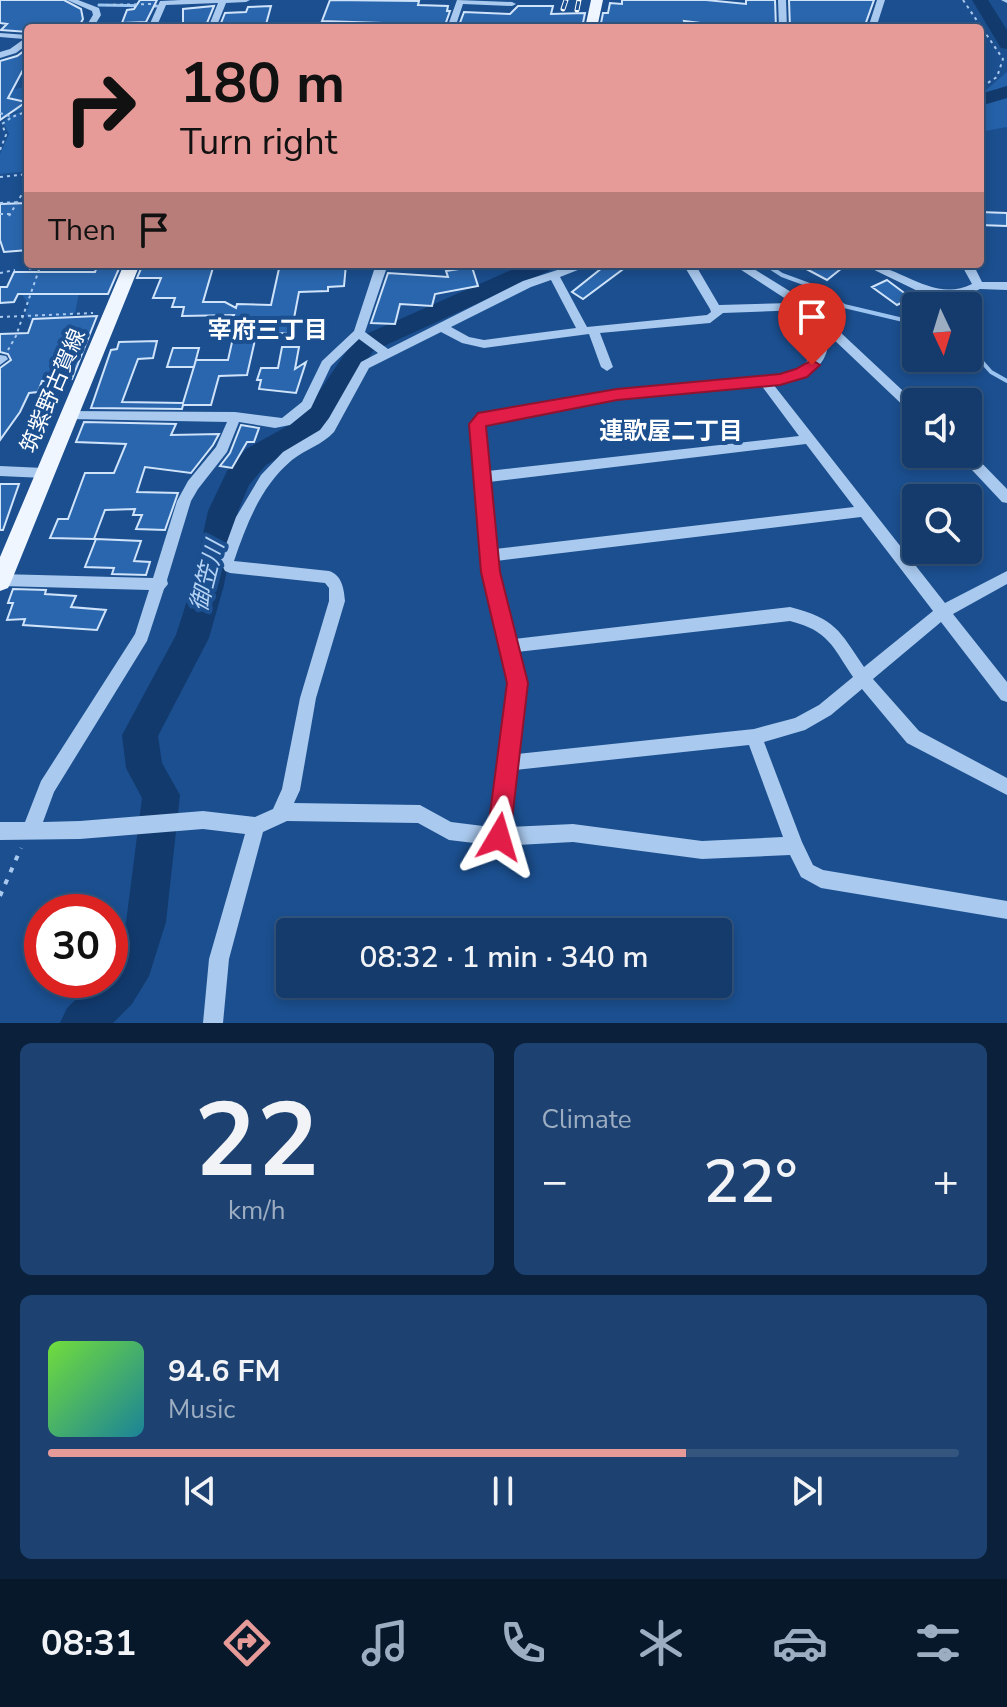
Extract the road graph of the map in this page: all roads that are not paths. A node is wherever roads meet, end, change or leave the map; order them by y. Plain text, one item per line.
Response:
1 (71, 0) edge
2 (246, 0) edge
3 (597, 0) edge
4 (782, 0) edge
5 (881, 0) edge
6 (223, 1) edge
7 (462, 1) edge
8 (512, 4) dead end
9 (91, 24) edge
10 (154, 24) edge
11 (214, 24) edge
12 (453, 24) edge
13 (592, 24) edge
14 (783, 24) edge
15 (873, 24) edge
16 (0, 35) edge
17 (24, 38) edge
18 (24, 41) edge
19 (0, 55) edge
20 (130, 268) edge
21 (381, 268) edge
22 (575, 268) edge
23 (691, 268) edge
24 (744, 268) edge
25 (877, 268) edge
26 (969, 268) edge
27 (554, 275) junction
28 (978, 285) junction
29 (1007, 286) edge
30 (805, 306) junction
31 (716, 309) junction
32 (825, 326) junction
33 (443, 328) junction
34 (589, 332) junction
35 (361, 334) junction
36 (382, 351) junction
37 (607, 367) dead end
38 (765, 382) junction
39 (902, 397) edge
40 (69, 414) junction
41 (235, 417) junction
42 (286, 424) junction
43 (811, 439) junction
44 (297, 447) junction
45 (978, 468) edge
46 (0, 471) edge
47 (44, 473) junction
48 (483, 477) junction
49 (1007, 498) edge
50 (864, 511) junction
51 (489, 556) junction
52 (1007, 577) edge
53 (0, 581) edge
54 (161, 584) junction
55 (942, 612) junction
56 (510, 646) junction
57 (863, 679) junction
58 (1007, 695) edge
59 (754, 737) junction
60 (508, 763) junction
61 (1007, 787) edge
62 (280, 814) junction
63 (256, 826) junction
64 (29, 830) junction
65 (0, 831) edge
66 (499, 837) junction
67 (795, 846) junction
68 (1007, 910) edge
69 (213, 1023) edge

1 - 9 street
2 - 6 street
3 - 13 main road
4 - 14 street
5 - 15 street
6 - 10 street
6 - 11 street
7 - 8 street
7 - 12 street
16 - 17 street
18 - 19 street
20 - 40 main road, 筑紫野古賀線
21 - 35 street
22 - 27 street
23 - 31 street
24 - 30 street
25 - 28 street
26 - 28 street
27 - 33 street
27 - 34 street
28 - 29 street
30 - 31 street
30 - 32 street
31 - 34 street
32 - 38 street
32 - 39 street
33 - 34 street
33 - 36 street
34 - 37 street
35 - 36 street
35 - 42 street
36 - 44 street
38 - 43 street
38 - 48 street
40 - 41 street
40 - 47 main road, 筑紫野古賀線
41 - 42 street
41 - 54 street
42 - 44 street
43 - 48 street
43 - 50 street
44 - 62 street
45 - 49 street
46 - 47 street
47 - 53 main road, 筑紫野古賀線
48 - 51 street
50 - 51 street
50 - 55 street
51 - 56 street
52 - 55 street
53 - 54 street
54 - 64 street
55 - 57 street
55 - 58 street
56 - 57 street
56 - 60 street
57 - 59 street
57 - 61 street
59 - 60 street
59 - 67 street
60 - 66 street
62 - 63 street
62 - 66 street
63 - 64 street
63 - 69 street
64 - 65 street
66 - 67 street
67 - 68 street

